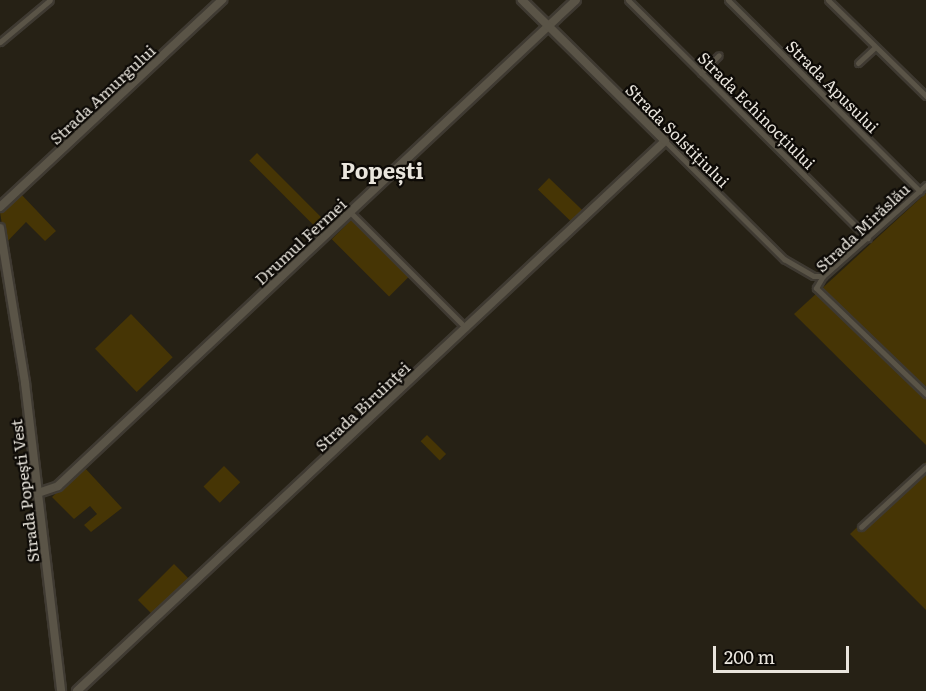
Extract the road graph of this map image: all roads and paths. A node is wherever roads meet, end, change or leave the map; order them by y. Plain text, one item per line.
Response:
1 (50, 0) edge
2 (222, 0) edge
3 (522, 0) edge
4 (576, 0) edge
5 (628, 0) edge
6 (728, 0) edge
7 (828, 0) edge
8 (549, 26) junction
9 (0, 42) edge
10 (875, 46) junction
11 (719, 55) dead end
12 (858, 63) dead end
13 (701, 73) junction
14 (926, 96) edge
15 (665, 141) junction
16 (926, 185) edge
17 (920, 191) junction
18 (0, 207) edge
19 (350, 212) junction
20 (0, 228) edge
21 (868, 238) junction
22 (2, 254) edge
23 (824, 276) junction
24 (466, 328) junction
25 (926, 394) edge
26 (926, 467) edge
27 (38, 493) junction
28 (861, 527) dead end
29 (61, 691) edge
30 (77, 691) edge

1 - 9 street
2 - 18 street, Strada Amurgului
3 - 8 street, Strada Solstițiului
4 - 8 street, Drumul Fermei
5 - 13 street, Strada Echinocțiului
6 - 17 street, Strada Apusului
7 - 10 street
8 - 15 street, Strada Solstițiului
8 - 19 street, Drumul Fermei
10 - 12 street
10 - 14 street
11 - 13 street
13 - 21 street, Strada Echinocțiului
15 - 23 street, Strada Solstițiului
15 - 24 street, Strada Biruinței
16 - 17 street, Strada Mirăslău
17 - 21 street, Strada Mirăslău
19 - 24 street
19 - 27 street, Drumul Fermei
20 - 22 street, Strada Popești Vest
21 - 23 street, Strada Mirăslău
22 - 27 street, Strada Popești Vest
23 - 25 street, Strada Mirăslău
24 - 30 street, Strada Biruinței
26 - 28 street
27 - 29 street, Strada Popești Vest

